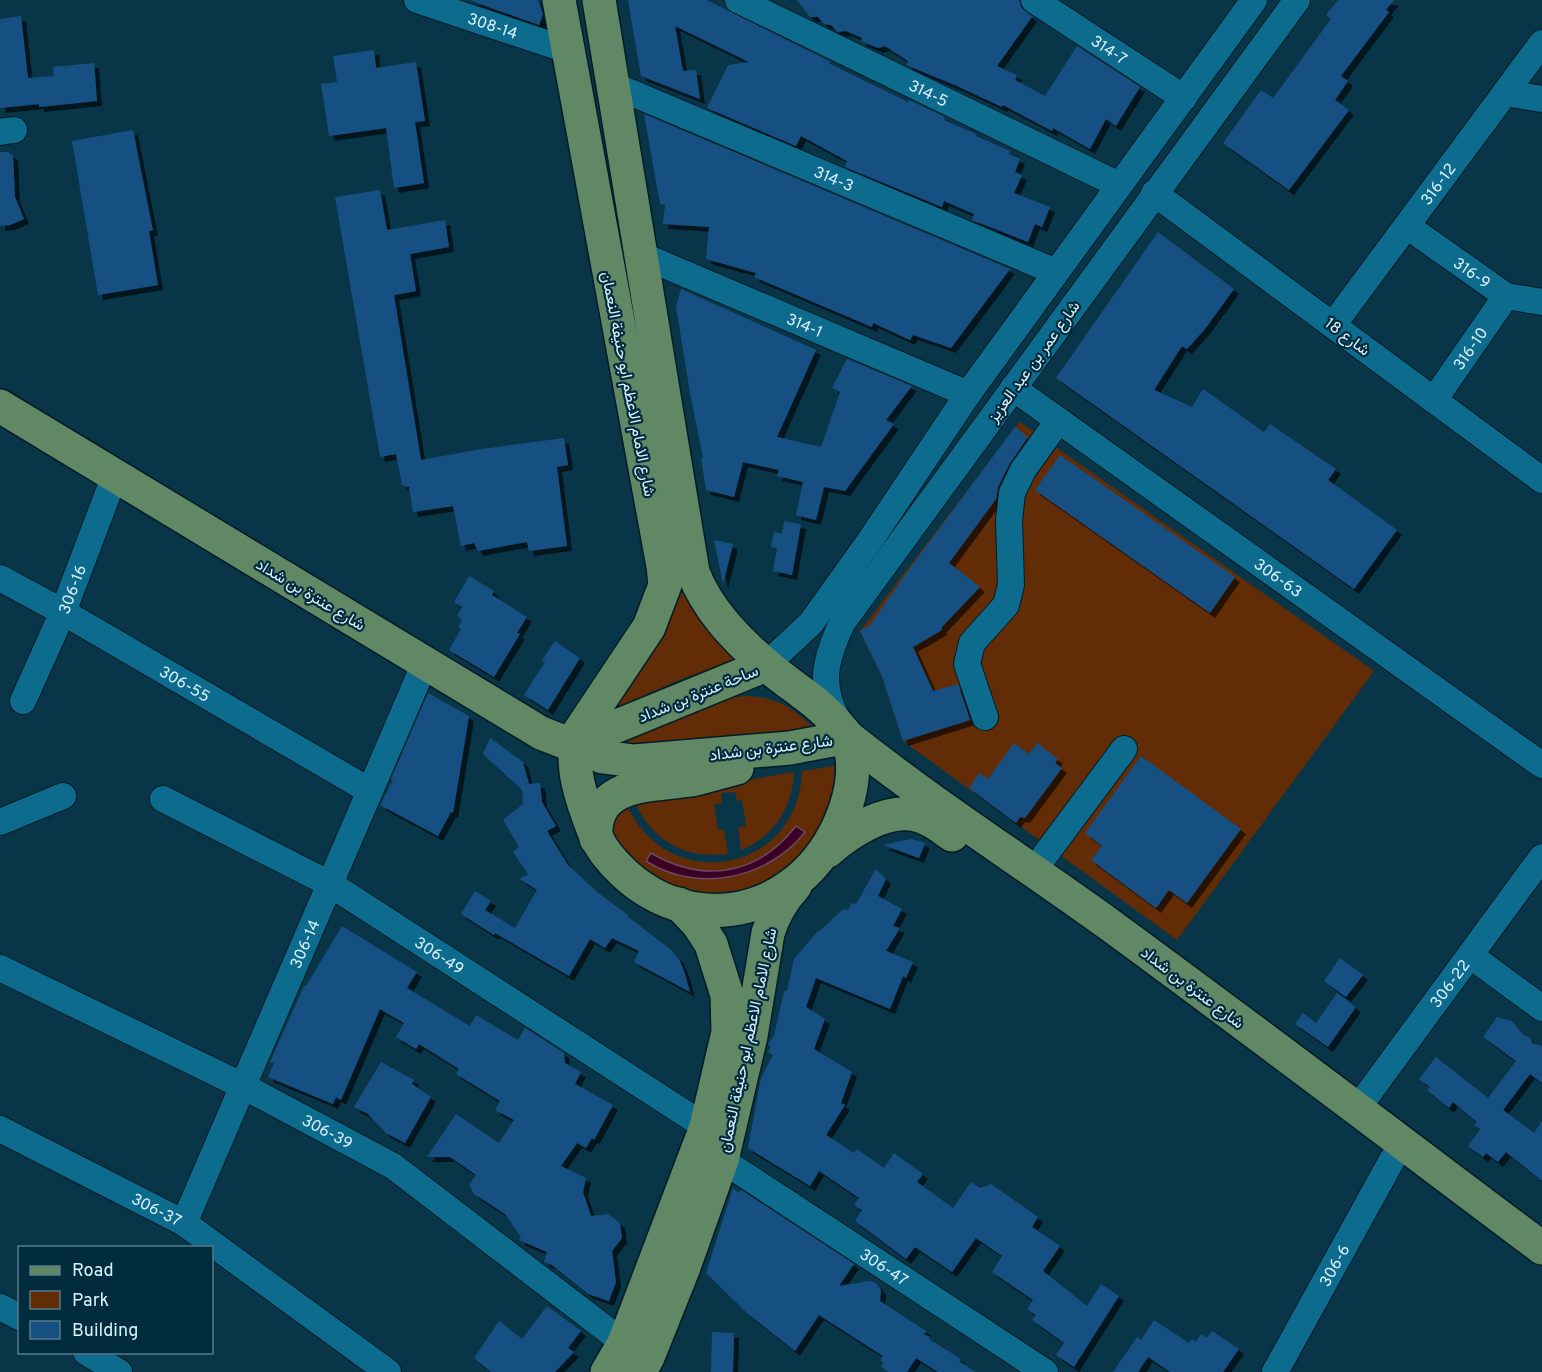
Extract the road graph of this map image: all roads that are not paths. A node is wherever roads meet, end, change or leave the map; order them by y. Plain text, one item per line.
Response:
1 (417, 0) edge
2 (559, 0) edge
3 (599, 0) edge
4 (738, 0) edge
5 (1034, 0) edge
6 (1254, 0) edge
7 (1296, 0) edge
8 (1542, 43) edge
9 (567, 50) junction
10 (613, 85) junction
11 (1505, 93) junction
12 (1184, 98) junction
13 (1542, 99) edge
14 (1119, 185) junction
15 (1154, 193) junction
16 (1407, 226) junction
17 (641, 255) junction
18 (1056, 272) junction
19 (1506, 296) junction
20 (1542, 302) edge
21 (1333, 325) junction
22 (1013, 388) junction
23 (968, 394) junction
24 (1434, 400) junction
25 (0, 406) edge
26 (1058, 421) junction
27 (115, 475) junction
28 (1542, 480) edge
29 (0, 578) edge
30 (63, 612) junction
31 (425, 663) junction
32 (766, 664) junction
33 (23, 701) dead end
34 (985, 717) dead end
35 (848, 737) junction
36 (575, 747) junction
37 (790, 748) junction
38 (1125, 749) dead end
39 (1542, 765) edge
40 (370, 791) junction
41 (63, 796) dead end
42 (163, 799) dead end
43 (0, 822) edge
44 (596, 839) junction
45 (1542, 857) edge
46 (1034, 870) junction
47 (808, 871) junction
48 (330, 884) junction
49 (679, 904) junction
50 (1471, 956) junction
51 (0, 968) edge
52 (1542, 1008) edge
53 (243, 1086) junction
54 (1357, 1109) junction
55 (706, 1127) junction
56 (0, 1129) edge
57 (722, 1160) junction
58 (1392, 1160) junction
59 (184, 1223) junction
60 (1542, 1248) edge
61 (1542, 1271) edge
62 (0, 1307) edge
63 (18, 1316) edge
64 (624, 1343) junction
65 (88, 1354) edge
66 (119, 1372) edge
67 (388, 1372) edge
68 (607, 1372) edge
69 (640, 1372) edge
70 (1045, 1372) edge
71 (1275, 1372) edge

1 - 9 street, 308-14
2 - 9 main road, شارع الامام الاعظم ابو حنيفة النعمان
3 - 10 main road, شارع الامام الاعظم ابو حنيفة النعمان
4 - 14 street, 314-5
5 - 12 street, 314-7
6 - 12 street, شارع عمر بن عبد العزيز
7 - 15 street, شارع عمر بن عبد العزيز
8 - 11 street, 316-12
9 - 36 main road, شارع الامام الاعظم ابو حنيفة النعمان
10 - 17 main road, شارع الامام الاعظم ابو حنيفة النعمان
10 - 18 street, 314-3
11 - 13 street
11 - 16 street, 316-12
12 - 14 street, شارع عمر بن عبد العزيز
14 - 18 street, شارع عمر بن عبد العزيز
15 - 21 street, شارع 18
15 - 22 street, شارع عمر بن عبد العزيز
16 - 19 street, 316-9
16 - 21 street, 316-12
17 - 23 street, 314-1
17 - 32 main road, شارع الامام الاعظم ابو حنيفة النعمان
18 - 23 street, شارع عمر بن عبد العزيز
19 - 20 street, 316-9
19 - 24 street, 316-10
21 - 24 street, شارع 18
22 - 26 street, 306-63
22 - 35 street, شارع عمر بن عبد العزيز
23 - 32 street, شارع عمر بن عبد العزيز
24 - 28 street, شارع 18
25 - 27 main road, شارع عنترة بن شداد
26 - 34 street
26 - 39 street, 306-63
27 - 30 street, 306-16
27 - 31 main road, شارع عنترة بن شداد
29 - 30 street, 306-55
30 - 33 street, 306-16
30 - 40 street, 306-55
31 - 36 main road, شارع عنترة بن شداد
31 - 40 street, 306-14
32 - 35 main road, ساحة عنترة بن شداد
32 - 36 main road, ساحة عنترة بن شداد
35 - 37 main road, شارع عنترة بن شداد
35 - 46 main road, شارع عنترة بن شداد
35 - 47 main road
36 - 37 main road, شارع عنترة بن شداد
36 - 44 main road
37 - 44 main road
38 - 46 street
40 - 48 street, 306-14
41 - 43 street
42 - 48 street, 306-49
44 - 49 main road
45 - 50 street, 306-22
46 - 54 main road, شارع عنترة بن شداد
47 - 49 main road
47 - 57 main road, شارع الامام الاعظم ابو حنيفة النعمان
47 - 58 main road, شارع عنترة بن شداد
48 - 53 street, 306-14
48 - 55 street, 306-49
49 - 55 main road, شارع الامام الاعظم ابو حنيفة النعمان
50 - 52 street
50 - 54 street, 306-22
51 - 53 street, 306-39
53 - 59 street, 306-14
53 - 64 street, 306-39
54 - 60 main road, شارع عنترة بن شداد
55 - 64 main road, شارع الامام الاعظم ابو حنيفة النعمان
56 - 59 street, 306-37
57 - 69 main road, شارع الامام الاعظم ابو حنيفة النعمان
57 - 70 street, 306-47
58 - 61 main road, شارع عنترة بن شداد
58 - 71 street, 306-6
59 - 67 street, 306-37
62 - 63 street
64 - 68 main road, شارع الامام الاعظم ابو حنيفة النعمان
65 - 66 street

